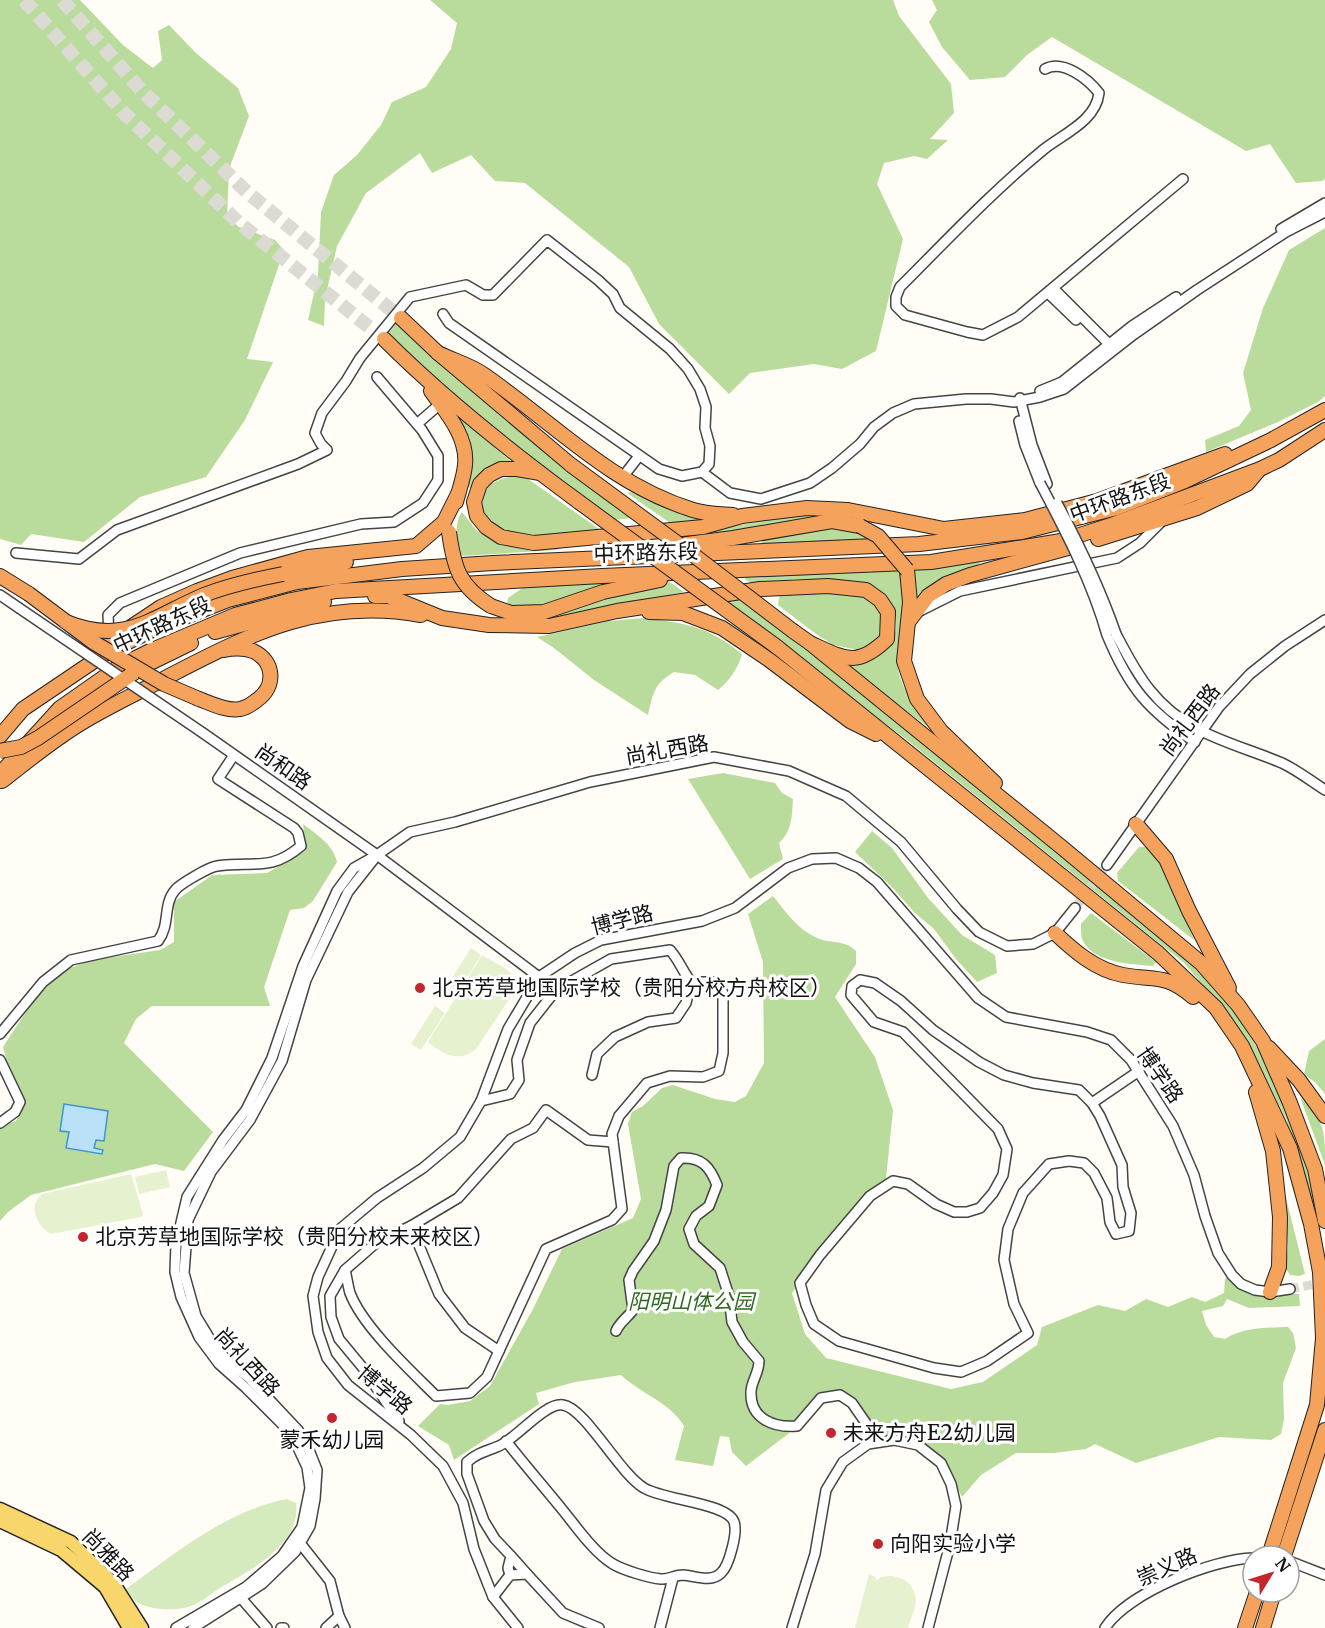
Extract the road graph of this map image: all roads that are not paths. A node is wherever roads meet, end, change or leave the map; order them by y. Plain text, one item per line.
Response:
1 (1045, 69) dead end
2 (1183, 179) dead end
3 (1325, 203) edge
4 (1325, 212) edge
5 (1050, 290) junction
6 (443, 314) dead end
7 (401, 318) tunnel mouth
8 (384, 339) tunnel mouth
9 (1110, 349) junction
10 (438, 353) junction
11 (419, 374) junction
12 (377, 377) dead end
13 (1016, 399) junction
14 (440, 404) junction
15 (1325, 410) edge
16 (417, 424) junction
17 (1325, 430) edge
18 (1267, 442) junction
19 (639, 456) junction
20 (704, 469) junction
21 (1260, 469) junction
22 (540, 473) junction
23 (622, 478) junction
24 (458, 494) junction
25 (741, 516) junction
26 (1164, 519) junction
27 (16, 553) dead end
28 (554, 561) junction
29 (443, 566) junction
30 (691, 572) junction
31 (0, 576) edge
32 (0, 595) edge
33 (617, 611) junction
34 (442, 618) junction
35 (910, 618) junction
36 (1325, 620) edge
37 (66, 622) junction
38 (225, 629) junction
39 (1112, 635) junction
40 (111, 639) junction
41 (810, 643) junction
42 (152, 650) junction
43 (219, 650) junction
44 (23, 709) junction
45 (1201, 732) junction
46 (0, 736) edge
47 (1195, 742) junction
48 (0, 751) edge
49 (909, 752) junction
50 (234, 755) junction
51 (0, 774) edge
52 (0, 782) edge
53 (1325, 790) edge
54 (1136, 824) junction
55 (1059, 845) junction
56 (377, 855) junction
57 (1107, 865) tunnel mouth
58 (1075, 908) tunnel mouth
59 (1055, 933) junction
60 (539, 977) junction
61 (691, 982) junction
62 (1238, 1005) junction
63 (1231, 1030) junction
64 (0, 1034) edge
65 (1263, 1041) junction
66 (1242, 1046) junction
67 (0, 1060) edge
68 (1139, 1071) junction
69 (592, 1075) dead end
70 (481, 1101) junction
71 (1092, 1103) junction
72 (1325, 1116) edge
73 (0, 1123) edge
74 (613, 1142) junction
75 (1325, 1221) edge
76 (411, 1226) junction
77 (345, 1270) junction
78 (1290, 1289) tunnel mouth
79 (1270, 1292) junction
80 (616, 1331) dead end
81 (499, 1350) junction
82 (405, 1430) junction
83 (1325, 1430) edge
84 (506, 1441) junction
85 (879, 1442) junction
86 (0, 1509) edge
87 (0, 1521) edge
88 (300, 1543) junction
89 (1273, 1544) edge
90 (1288, 1544) edge
91 (511, 1557) junction
92 (1241, 1559) edge
93 (1301, 1566) edge
94 (527, 1574) junction
95 (510, 1575) junction
96 (1325, 1575) edge
97 (673, 1578) junction
98 (493, 1597) junction
99 (241, 1598) junction
100 (1253, 1604) edge
101 (1270, 1604) edge
102 (339, 1616) junction
103 (129, 1628) edge
104 (142, 1628) edge
105 (176, 1628) edge
106 (193, 1628) edge
107 (267, 1628) edge
108 (326, 1628) edge
109 (345, 1628) edge
110 (518, 1628) edge
111 (598, 1628) edge
112 (660, 1628) edge
113 (792, 1628) edge
114 (928, 1628) edge
115 (1106, 1628) edge
116 (1245, 1628) edge
117 (1263, 1628) edge

1 - 5 street
2 - 5 street
3 - 9 street
4 - 9 street
5 - 9 street
6 - 19 street
7 - 10 highway
8 - 11 highway
9 - 13 street
10 - 23 highway
10 - 41 highway, bridge
11 - 14 highway
11 - 22 highway
12 - 16 street
13 - 20 street
13 - 39 street, bridge
14 - 16 street
14 - 24 highway
15 - 18 highway, 中环路东段
16 - 40 street
17 - 21 highway, 中环路东段
18 - 25 highway
18 - 28 highway, 中环路东段
19 - 20 street
19 - 23 street
20 - 27 street
21 - 26 highway
21 - 30 highway, 中环路东段
22 - 25 highway
22 - 49 highway, bridge
23 - 25 highway
24 - 30 highway, bridge
24 - 40 highway
26 - 35 highway
26 - 35 street
28 - 29 highway, 中环路东段
28 - 35 highway, bridge
29 - 37 highway, bridge
29 - 44 highway, 中环路东段
30 - 42 highway, 中环路东段
31 - 37 highway, bridge
32 - 50 street, 尚和路, bridge
33 - 34 highway
33 - 41 highway
33 - 49 highway
34 - 38 highway
34 - 43 highway
35 - 55 highway
36 - 45 street, 尚礼西路
37 - 43 highway, bridge
38 - 42 highway
38 - 48 highway, bridge
39 - 45 street
39 - 47 street
40 - 44 highway
41 - 55 highway
42 - 51 highway, 中环路东段
43 - 52 highway
44 - 46 highway, 中环路东段
45 - 47 street, 尚礼西路
45 - 53 street
47 - 54 street, 尚礼西路
49 - 63 highway
50 - 56 street, 尚和路
50 - 64 street
54 - 57 street, 尚礼西路
54 - 62 highway
55 - 62 highway
56 - 59 street, 尚礼西路
56 - 60 street, 尚和路
56 - 88 street, 尚礼西路
56 - 105 street, 尚礼西路
58 - 59 street, 尚礼西路
59 - 63 highway
60 - 68 street, 博学路
60 - 70 street, 博学路
61 - 69 street
61 - 70 street
61 - 74 street
62 - 65 highway
63 - 66 highway
65 - 72 highway
65 - 75 highway
66 - 79 highway
66 - 89 highway
67 - 73 street
68 - 71 street
68 - 79 street, 博学路
70 - 82 street, 博学路
71 - 71 street
74 - 76 street
74 - 81 street
76 - 77 street
76 - 81 street
77 - 81 street
77 - 82 street
78 - 79 street, 博学路
80 - 85 street
82 - 98 street, 博学路
83 - 90 highway
84 - 91 street
84 - 97 street
84 - 97 street
85 - 113 street
85 - 114 street
86 - 104 main road, 尚雅路
87 - 103 main road, 尚雅路
88 - 99 street, 尚礼西路
88 - 102 street
91 - 94 street
91 - 95 street
92 - 115 street, 崇义路
93 - 96 street
94 - 95 street
94 - 111 street
95 - 98 street
97 - 112 street
98 - 110 street, 博学路
99 - 106 street, 尚礼西路
99 - 107 street
100 - 116 highway
101 - 117 highway
102 - 108 street
102 - 109 street

